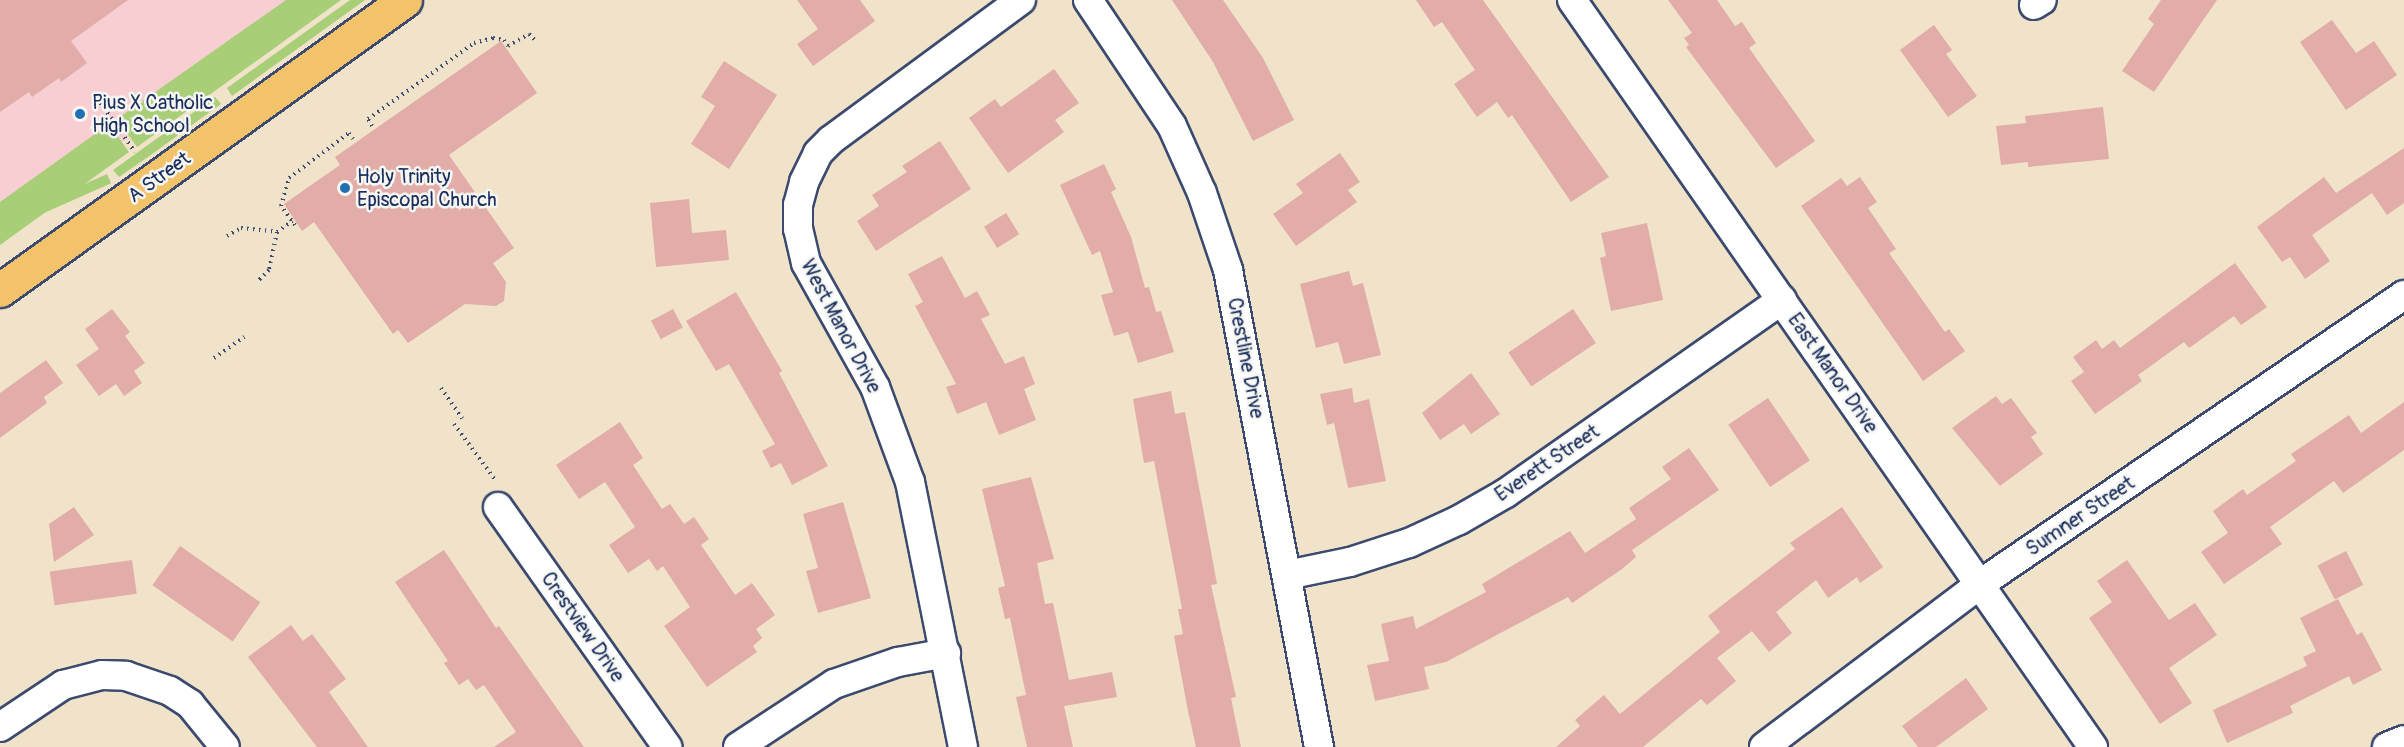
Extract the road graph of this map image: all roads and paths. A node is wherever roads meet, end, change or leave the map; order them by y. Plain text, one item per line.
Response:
1 (405, 0) edge
2 (1021, 0) edge
3 (1088, 0) edge
4 (1572, 0) edge
5 (536, 41) dead end
6 (97, 98) dead end
7 (372, 126) dead end
8 (353, 139) dead end
9 (135, 152) dead end
10 (276, 232) junction
11 (227, 236) dead end
12 (259, 280) dead end
13 (0, 290) edge
14 (2404, 295) edge
15 (1782, 300) junction
16 (244, 337) dead end
17 (214, 358) dead end
18 (441, 388) dead end
19 (462, 418) dead end
20 (454, 424) dead end
21 (500, 497) joint
22 (1287, 575) junction
23 (1980, 584) junction
24 (946, 653) junction
25 (0, 727) edge
26 (2404, 740) edge
27 (225, 747) edge
28 (667, 747) edge
29 (738, 747) edge
30 (963, 747) edge
31 (1319, 747) edge
32 (1764, 747) edge
33 (2093, 747) edge
34 (2386, 747) edge

1 - 13 main road, A Street
2 - 24 street, West Manor Drive
3 - 22 street, Crestline Drive
4 - 15 street, East Manor Drive
5 - 7 path
6 - 9 path
8 - 10 path
10 - 11 path
10 - 12 path
14 - 23 street, Sumner Street
15 - 22 street, Everett Street
15 - 23 street, East Manor Drive
16 - 17 path
18 - 19 path
20 - 21 path
21 - 28 street, Crestview Drive
22 - 31 street, Crestline Drive
23 - 32 street, Sumner Street
23 - 33 street, East Manor Drive
24 - 29 street
24 - 30 street, West Manor Drive
25 - 27 street
26 - 34 street

